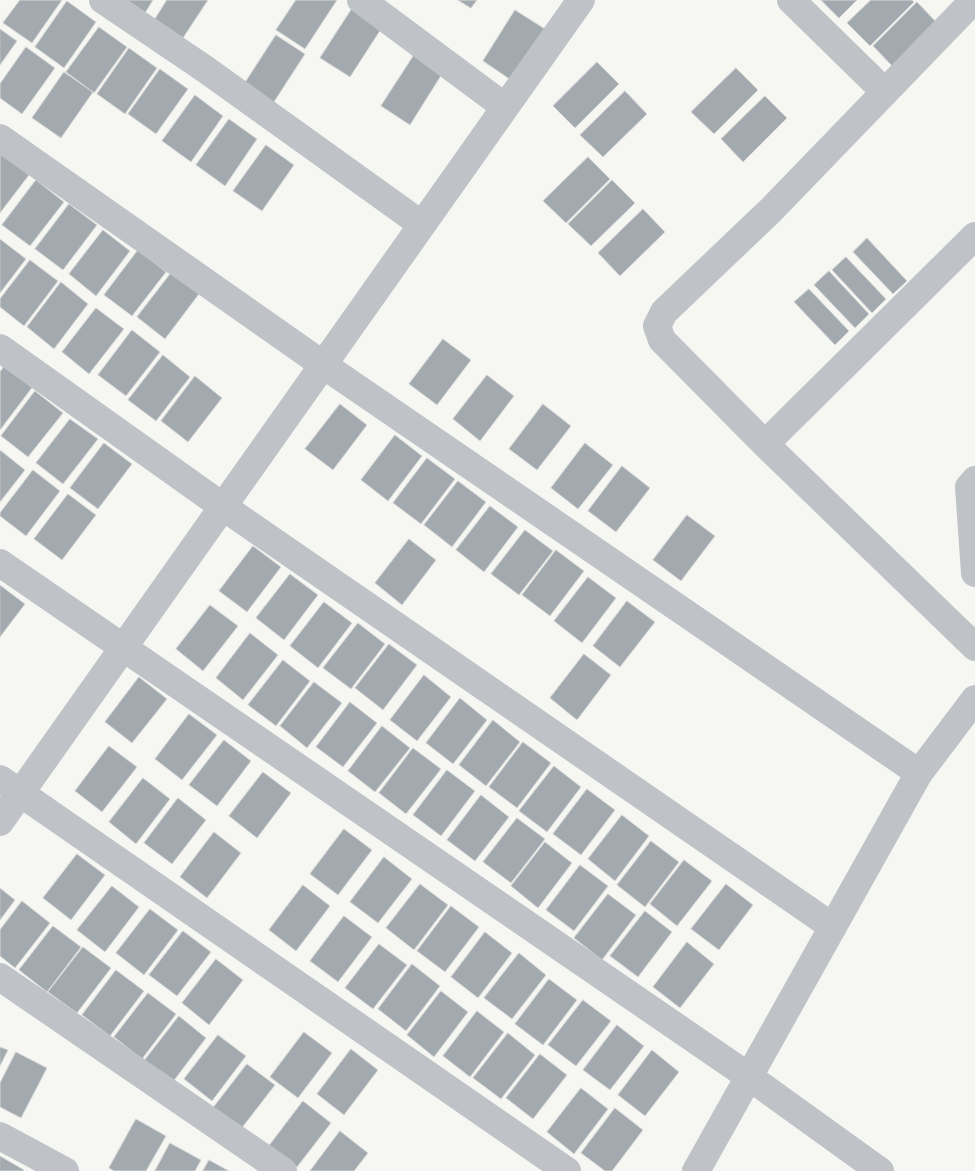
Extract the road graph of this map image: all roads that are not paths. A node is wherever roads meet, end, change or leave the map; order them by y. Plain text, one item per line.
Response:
1 (103, 0) edge
2 (361, 0) edge
3 (581, 0) edge
4 (791, 0) edge
5 (974, 0) edge
6 (886, 92) junction
7 (505, 107) junction
8 (0, 138) edge
9 (421, 224) junction
10 (975, 236) edge
11 (0, 348) edge
12 (322, 364) junction
13 (765, 444) junction
14 (975, 480) edge
15 (222, 506) junction
16 (0, 563) edge
17 (975, 573) edge
18 (123, 646) junction
19 (975, 647) edge
20 (975, 699) edge
21 (919, 773) junction
22 (10, 787) edge
23 (0, 822) edge
24 (833, 927) junction
25 (0, 977) edge
26 (748, 1076) junction
27 (0, 1136) edge
28 (65, 1171) edge
29 (283, 1171) edge
30 (567, 1171) edge
31 (696, 1171) edge
32 (880, 1171) edge

1 - 9 street
2 - 7 street
3 - 7 street
4 - 6 street
5 - 6 street
6 - 13 street
7 - 9 street
8 - 12 street
9 - 12 street
10 - 13 street
11 - 15 street
12 - 15 street
12 - 21 street
13 - 19 street
14 - 17 street
15 - 18 street
15 - 24 street
16 - 18 street
18 - 22 street
18 - 26 street
20 - 21 street
21 - 24 street
22 - 23 street
22 - 30 street
24 - 26 street
25 - 29 street
26 - 31 street
26 - 32 street
27 - 28 street

